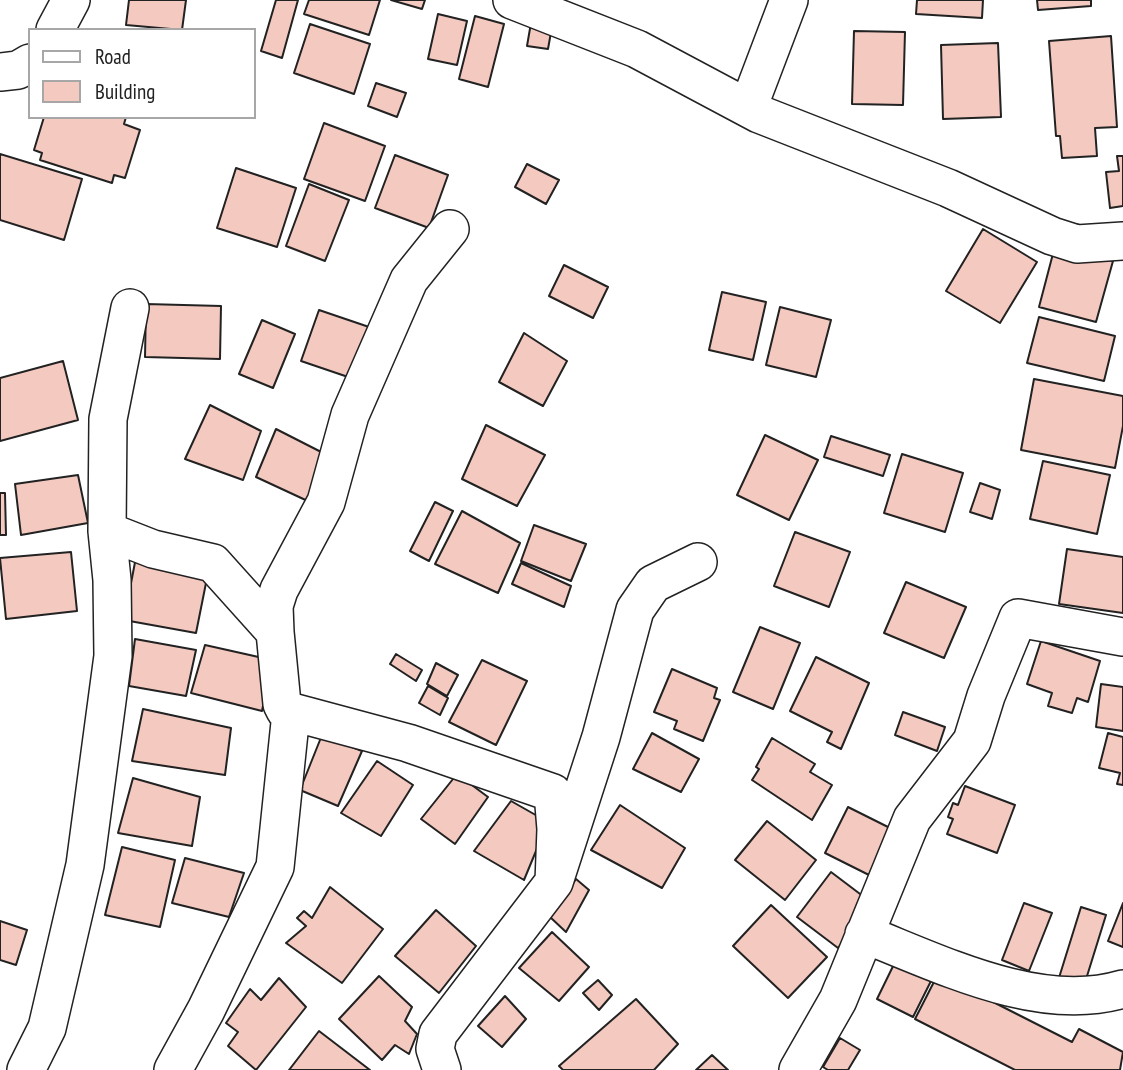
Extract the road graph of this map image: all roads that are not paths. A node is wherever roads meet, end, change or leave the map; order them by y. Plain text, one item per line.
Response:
1 (71, 0) edge
2 (512, 0) edge
3 (789, 0) edge
4 (56, 28) edge
5 (28, 64) edge
6 (0, 72) edge
7 (748, 108) junction
8 (450, 229) dead end
9 (1123, 242) edge
10 (130, 307) dead end
11 (107, 531) junction
12 (698, 562) dead end
13 (275, 632) junction
14 (1123, 637) edge
15 (291, 713) junction
16 (554, 882) junction
17 (864, 934) junction
18 (1123, 989) edge
19 (26, 1070) edge
20 (173, 1070) edge
21 (442, 1070) edge
22 (799, 1070) edge

1 - 4 street
2 - 7 street
3 - 7 street
5 - 6 street
7 - 9 street
8 - 13 street
10 - 11 street
11 - 13 street
11 - 19 street
12 - 16 street
13 - 15 street
14 - 17 street
15 - 16 street
15 - 20 street
16 - 21 street
17 - 18 street
17 - 22 street

